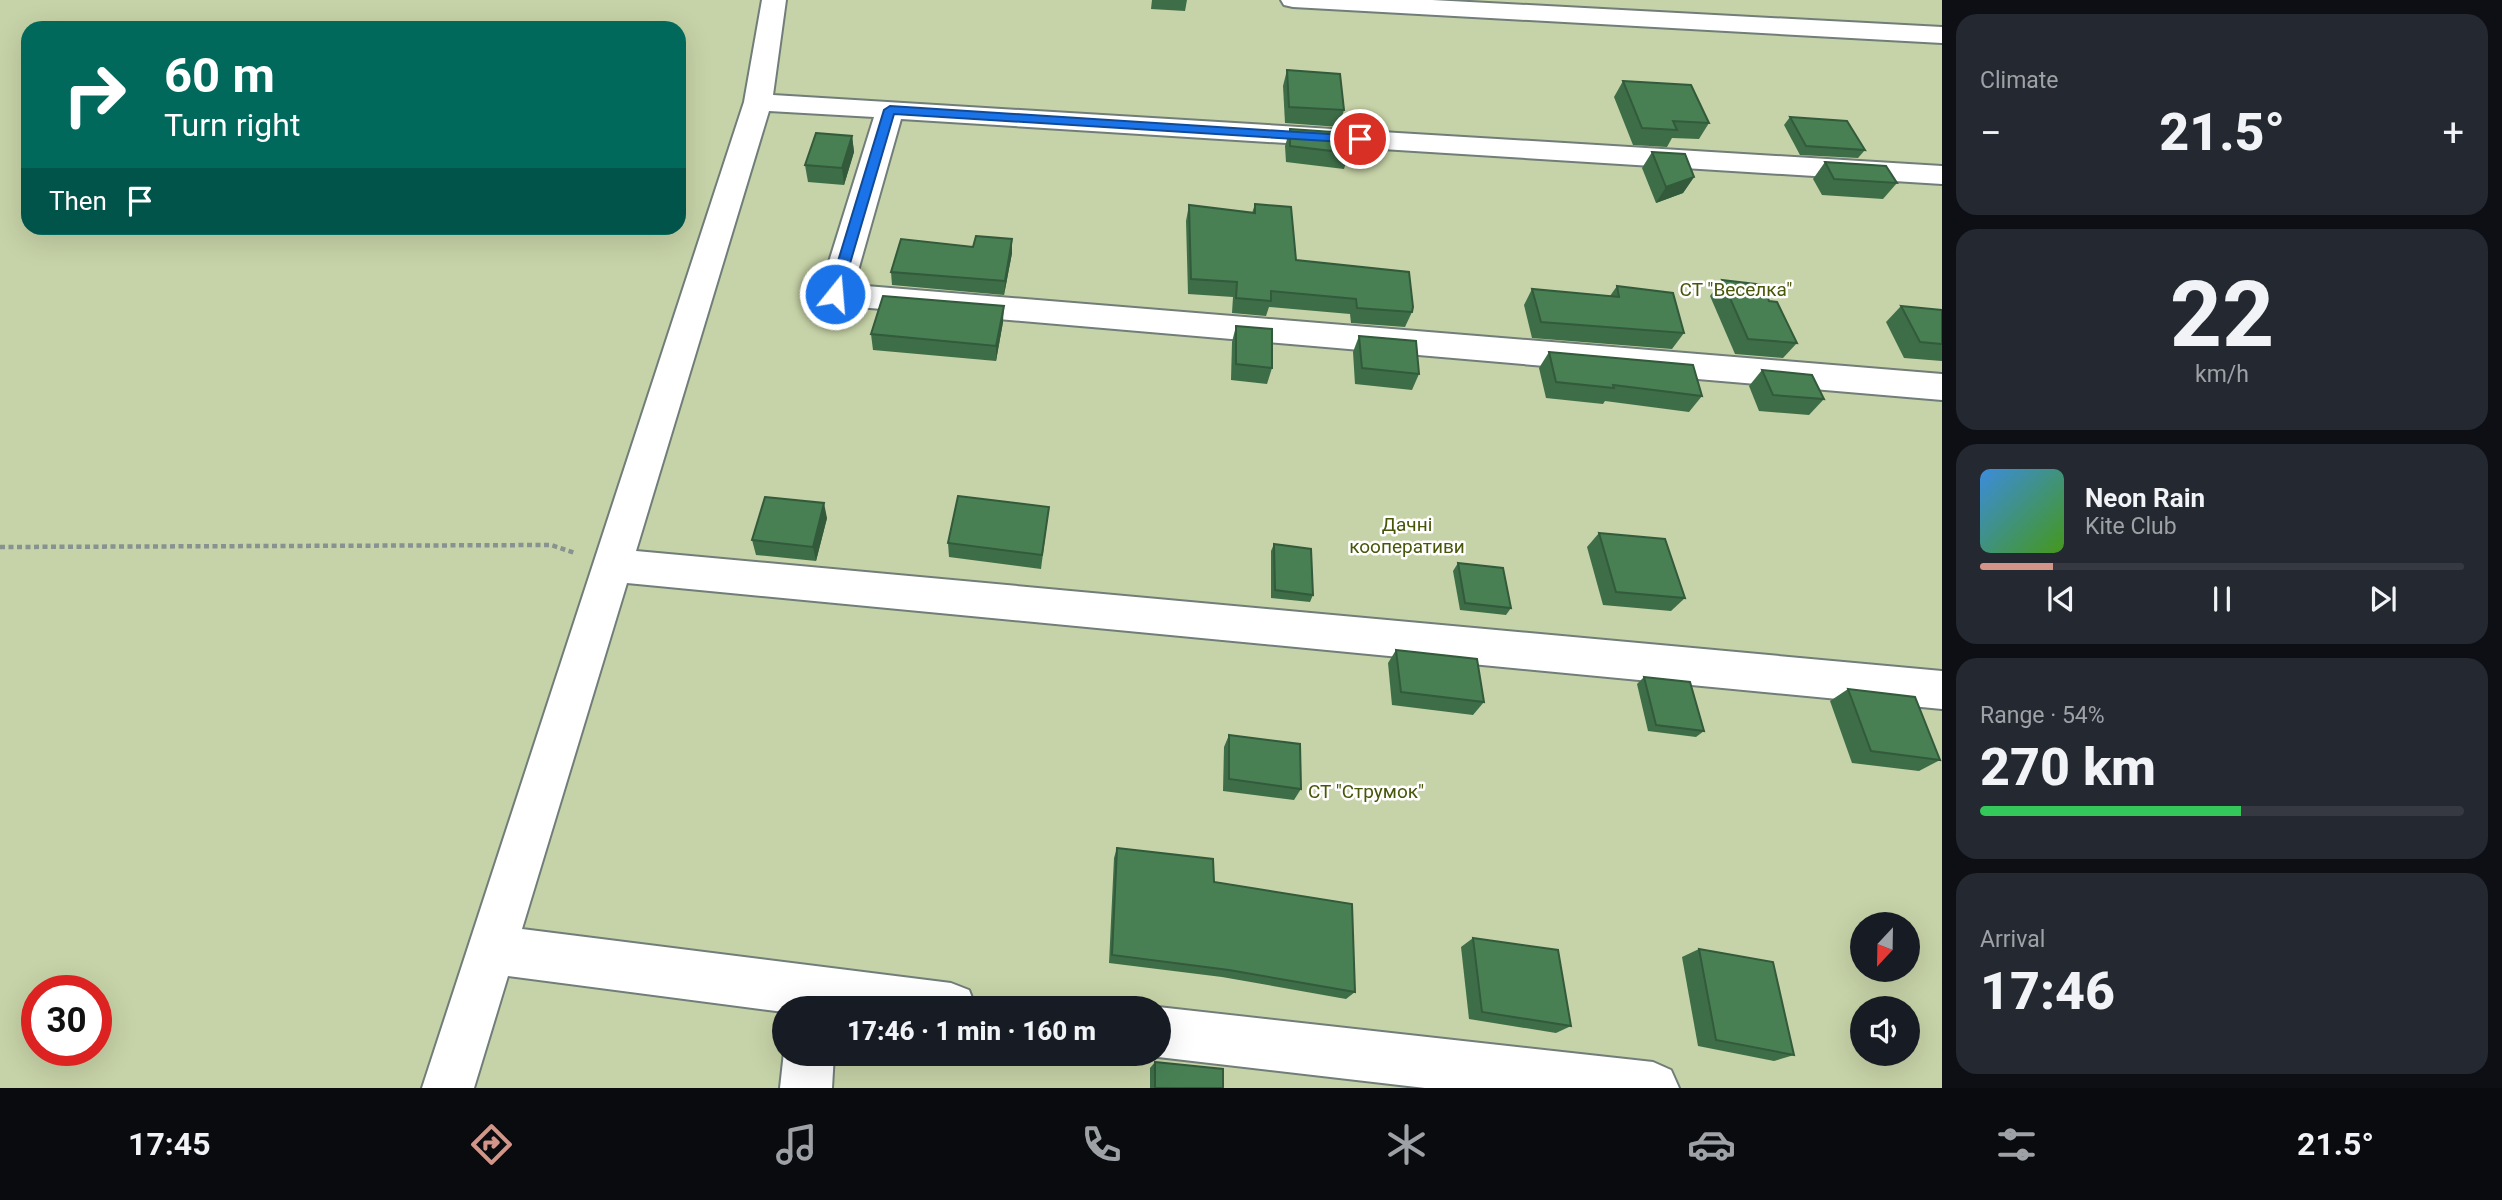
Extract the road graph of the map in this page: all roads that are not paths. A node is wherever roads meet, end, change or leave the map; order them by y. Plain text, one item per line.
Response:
1 (774, 0) edge
2 (1293, 0) edge
3 (1942, 35) edge
4 (758, 102) junction
5 (890, 110) junction
6 (1942, 175) edge
7 (1942, 387) edge
8 (613, 565) junction
9 (1942, 690) edge
10 (492, 950) junction
11 (787, 996) edge
12 (1171, 1033) edge
13 (808, 1066) edge
14 (449, 1088) edge
15 (806, 1088) edge
16 (1653, 1088) edge

1 - 4 street
2 - 3 street
4 - 5 street
4 - 8 street
5 - 6 street
5 - 7 street
8 - 9 street
8 - 10 street
10 - 11 street
10 - 14 street
12 - 16 street
13 - 15 street

